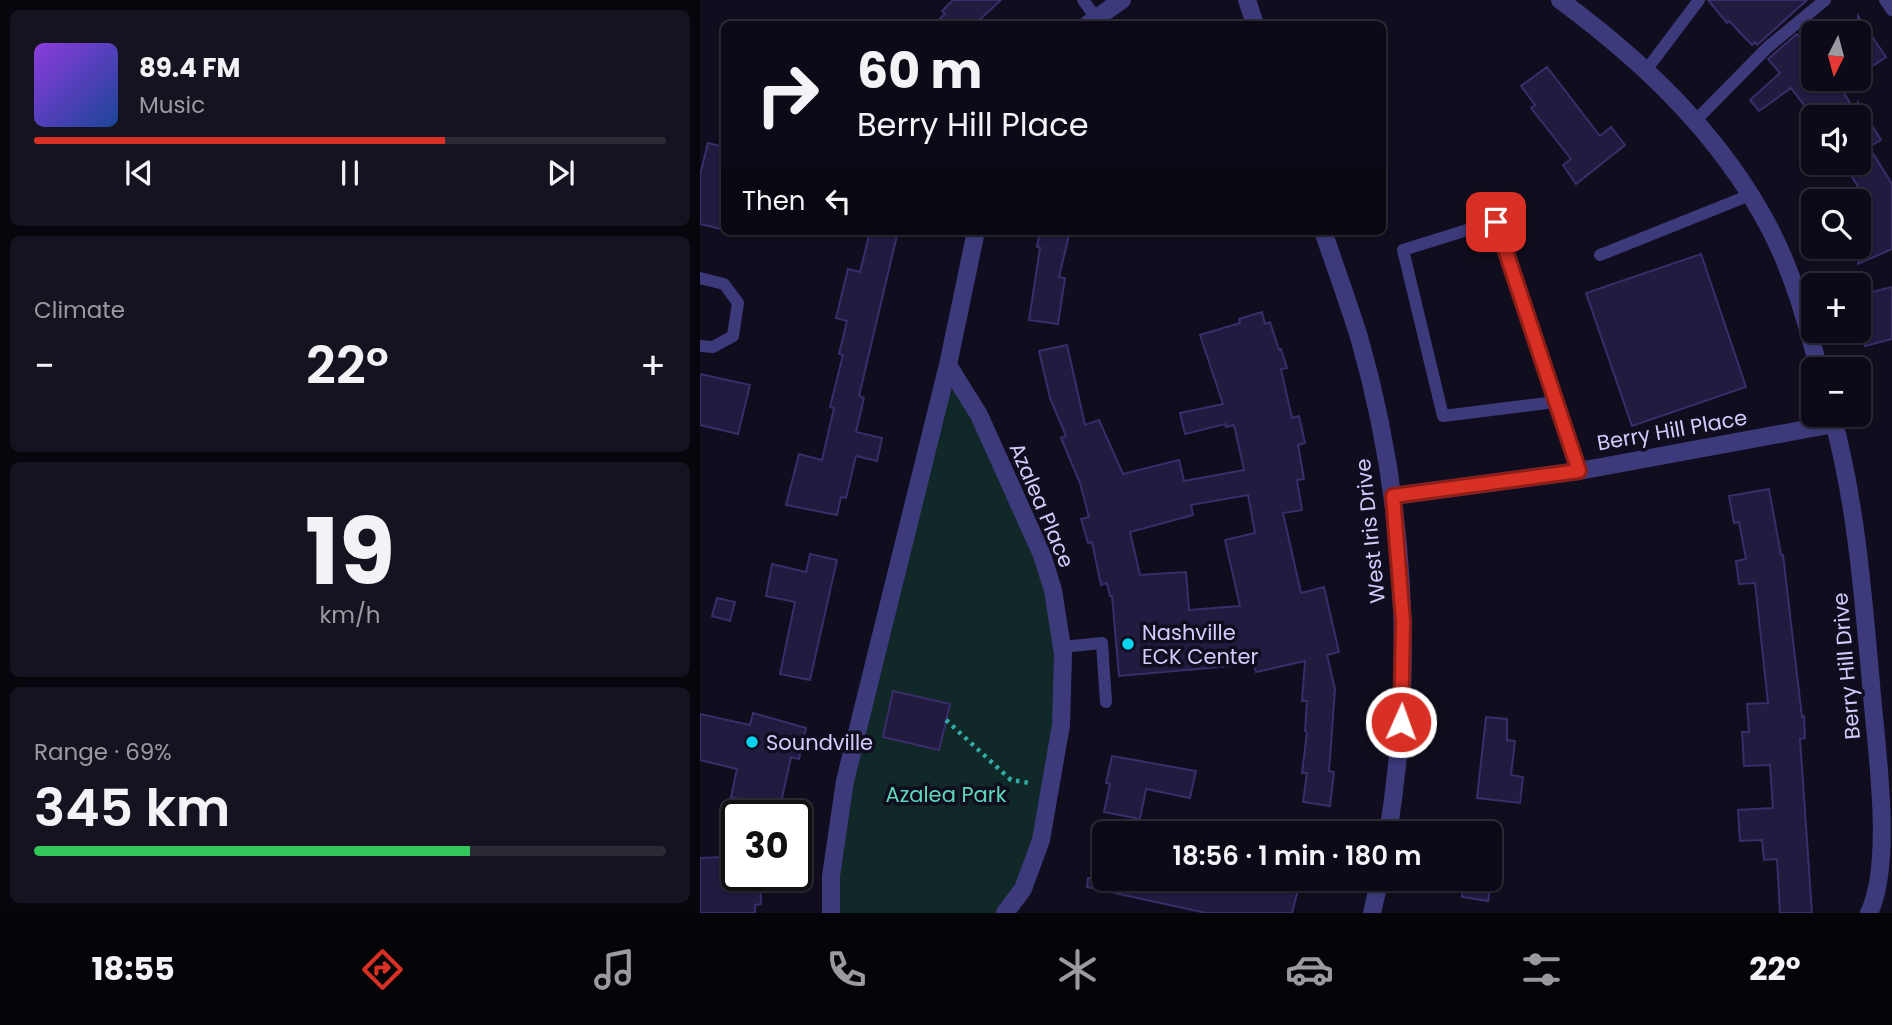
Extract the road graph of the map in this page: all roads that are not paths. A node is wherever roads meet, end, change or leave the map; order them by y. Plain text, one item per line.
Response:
1 (1083, 0) edge
2 (1122, 0) edge
3 (1247, 0) edge
4 (1560, 0) edge
5 (1699, 0) edge
6 (1825, 0) edge
7 (1885, 0) edge
8 (1892, 10) edge
9 (1092, 21) edge
10 (1254, 21) edge
11 (1647, 69) junction
12 (1695, 121) junction
13 (1750, 195) junction
14 (975, 235) edge
15 (1324, 235) edge
16 (1600, 256) dead end
17 (700, 278) edge
18 (700, 346) edge
19 (1816, 357) edge
20 (948, 365) junction
21 (1555, 402) junction
22 (1801, 426) edge
23 (1835, 427) edge
24 (1579, 471) junction
25 (1393, 496) junction
26 (1062, 648) junction
27 (1106, 702) dead end
28 (1390, 821) edge
29 (1377, 891) edge
30 (831, 913) edge
31 (1005, 913) edge
32 (1372, 913) edge
33 (1869, 913) edge

1 - 9 lane
2 - 9 street
3 - 10 street
4 - 11 street
5 - 11 lane
6 - 12 lane
7 - 8 lane
11 - 12 street
12 - 13 street
13 - 16 lane
13 - 19 street
14 - 20 street
15 - 25 street, West Iris Drive
17 - 18 lane
20 - 26 street, Azalea Place
20 - 30 street
21 - 21 lane
21 - 24 lane
22 - 24 street, Berry Hill Place
23 - 33 street, Berry Hill Drive
24 - 25 street, Berry Hill Place
25 - 28 street, West Iris Drive
26 - 27 lane
26 - 31 street, Azalea Place
29 - 32 street

